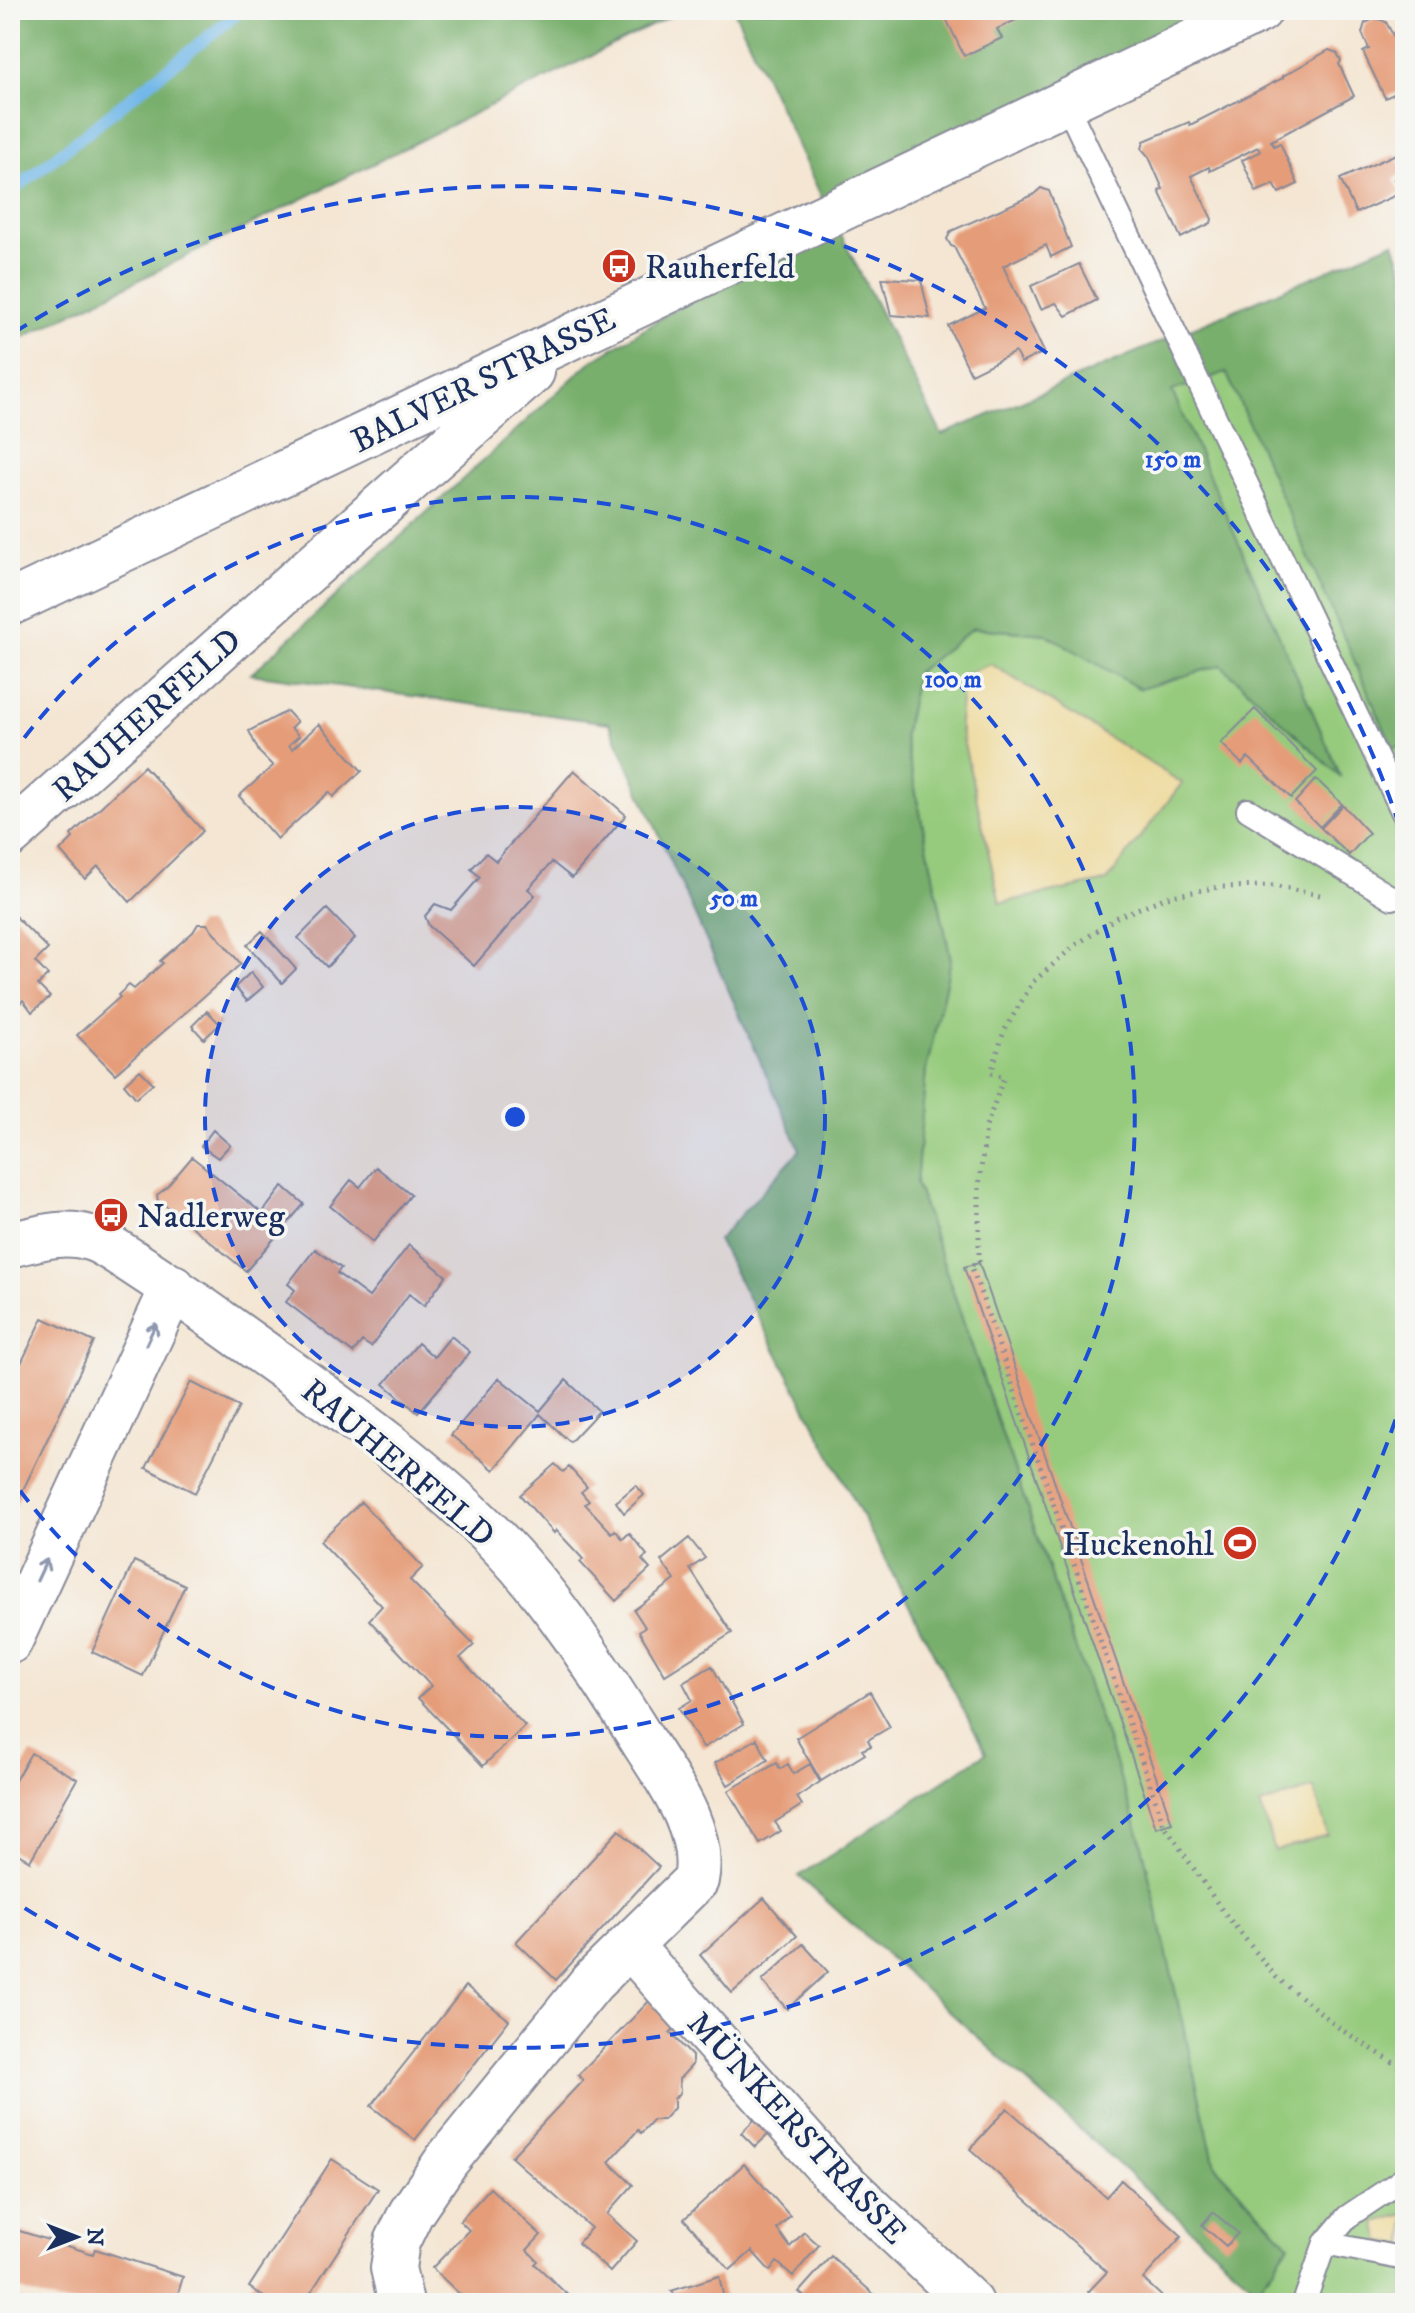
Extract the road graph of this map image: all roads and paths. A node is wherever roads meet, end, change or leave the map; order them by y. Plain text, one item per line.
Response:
1 (1260, 10) edge
2 (1065, 101) junction
3 (570, 338) junction
4 (10, 603) edge
5 (1248, 810) dead end
6 (1405, 817) edge
7 (10, 835) edge
8 (1405, 894) edge
9 (1329, 896) dead end
10 (10, 1245) edge
11 (173, 1287) junction
12 (10, 1641) edge
13 (1172, 1823) dead end
14 (1164, 1825) junction
15 (630, 1946) junction
16 (1405, 2070) edge
17 (1405, 2178) edge
18 (1325, 2243) junction
19 (1405, 2259) edge
20 (401, 2303) edge
21 (971, 2303) edge
22 (1304, 2303) edge

1 - 2 street, BALVER STRASSE
2 - 3 street, BALVER STRASSE
2 - 6 lane
3 - 4 street, BALVER STRASSE
3 - 7 street, RAUHERFELD
5 - 8 lane
9 - 14 path
10 - 11 street, RAUHERFELD
12 -> 11 street
11 - 15 street, RAUHERFELD
13 - 14 path
14 - 16 path
15 - 20 street
15 - 21 street, MÜNKERSTRASSE
17 - 18 lane
18 - 19 lane
18 - 22 lane

